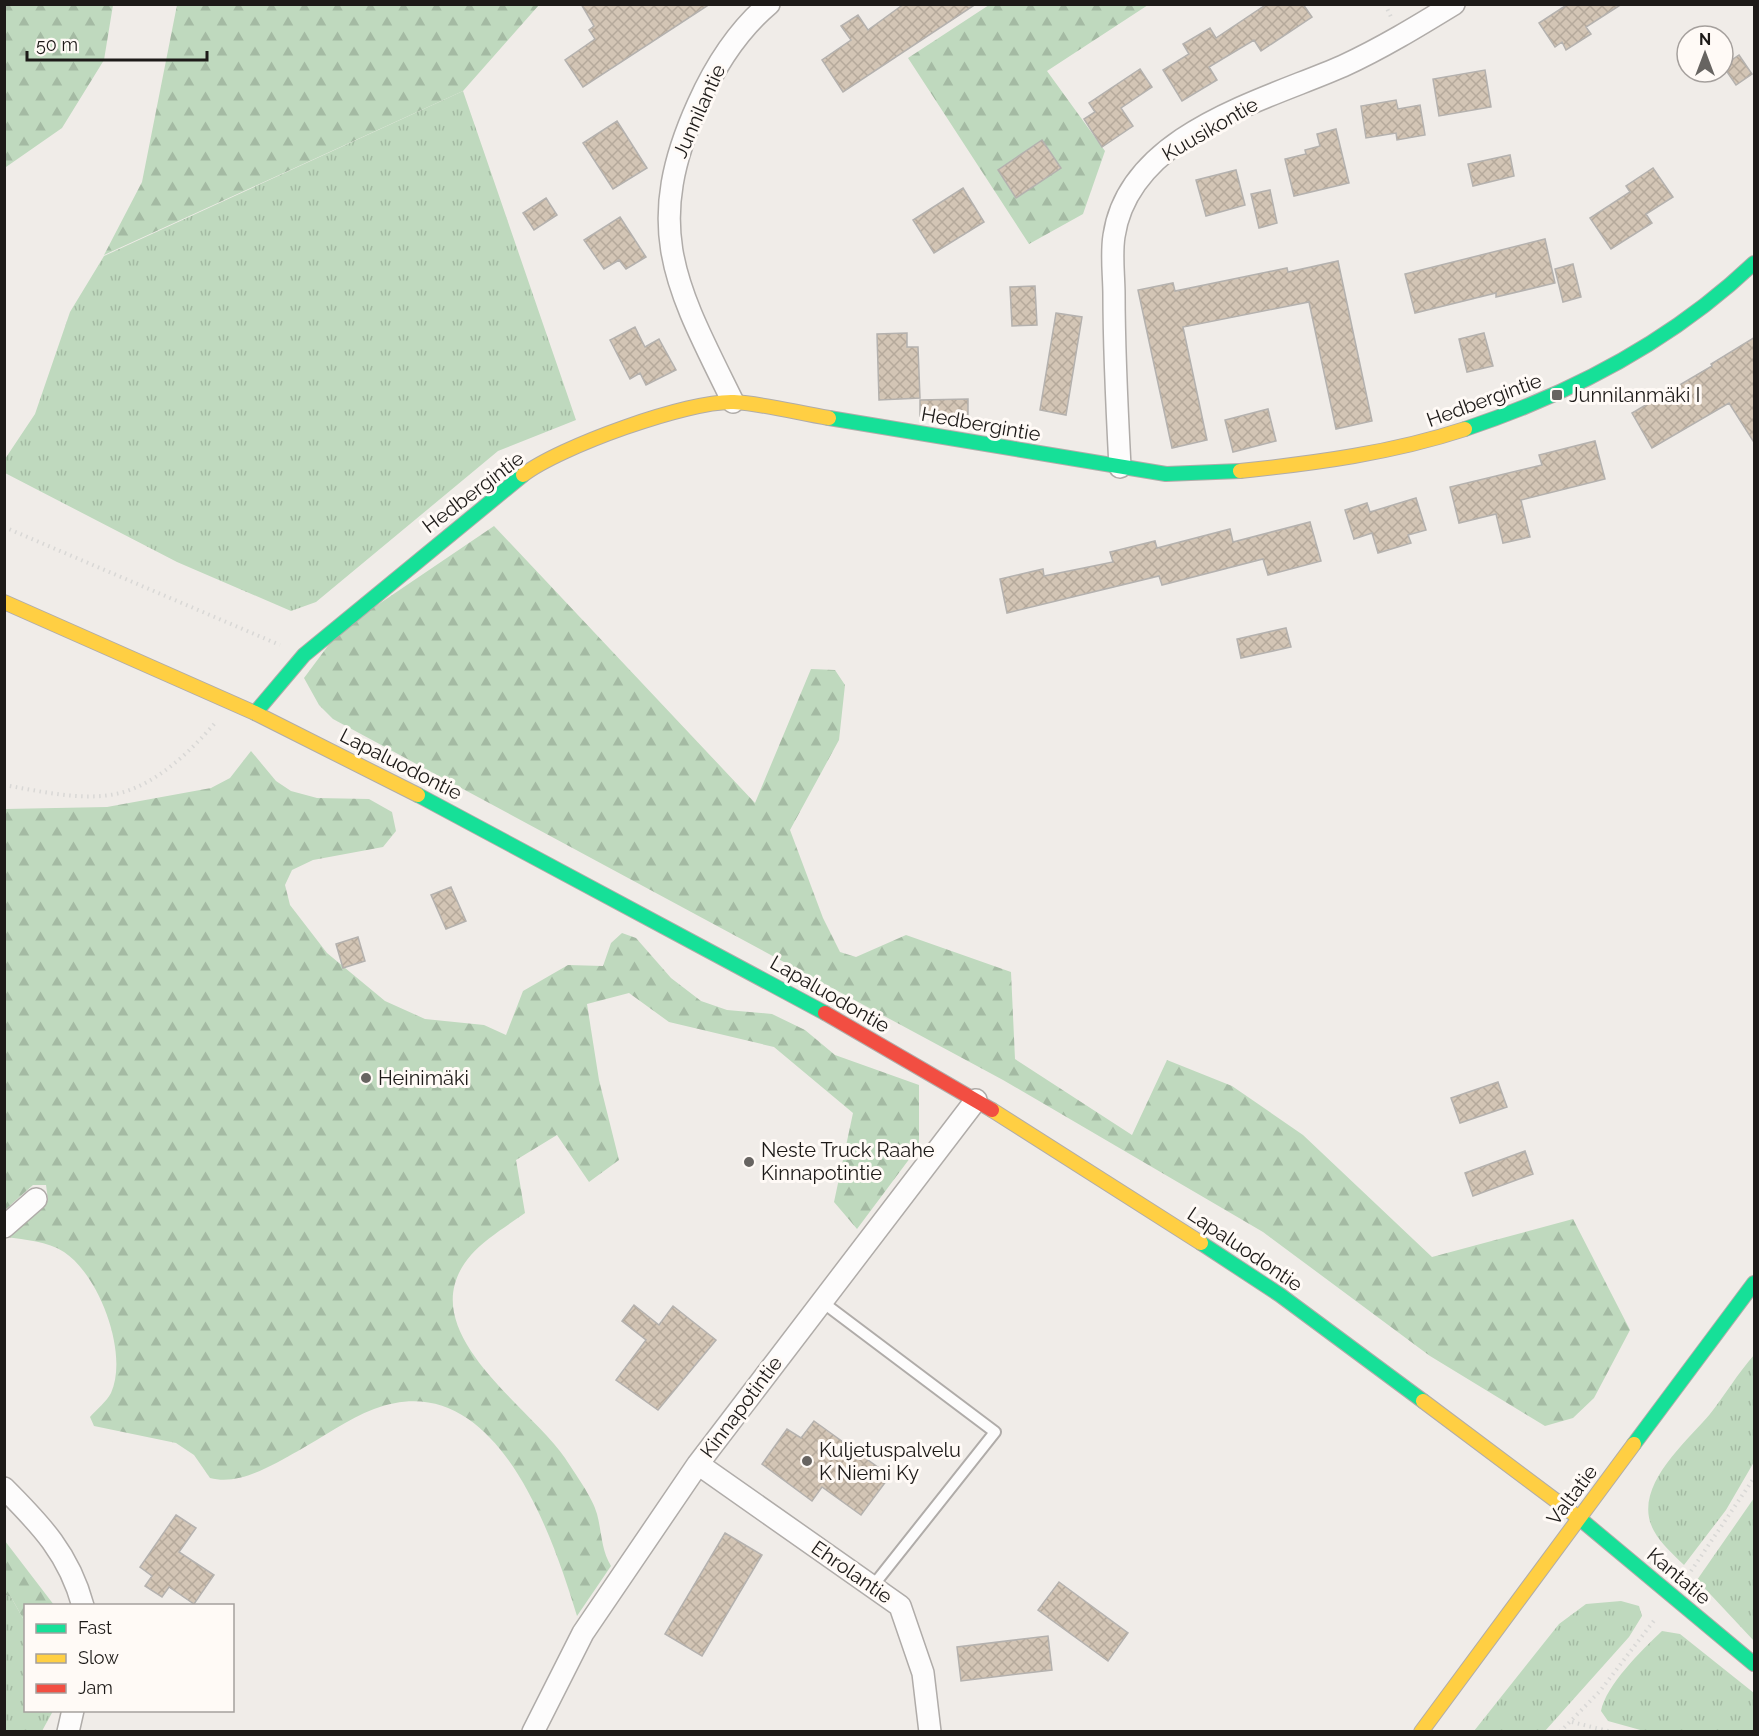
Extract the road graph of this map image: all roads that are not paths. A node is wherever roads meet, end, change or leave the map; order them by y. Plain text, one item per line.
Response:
1 (769, 4) edge
2 (1454, 4) edge
3 (1755, 263) edge
4 (733, 402) junction
5 (1120, 467) junction
6 (4, 603) edge
7 (255, 713) junction
8 (976, 1100) junction
9 (36, 1199) dead end
10 (4, 1227) edge
11 (1755, 1283) edge
12 (821, 1301) junction
13 (698, 1464) junction
14 (4, 1488) edge
15 (1579, 1518) junction
16 (872, 1587) junction
17 (83, 1604) edge
18 (1755, 1664) edge
19 (73, 1712) edge
20 (68, 1731) edge
21 (533, 1731) edge
22 (930, 1731) edge
23 (1421, 1731) edge

1 - 4 street, Junnilantie
2 - 5 street, Kuusikontie
3 - 5 main road, Hedbergintie
4 - 5 main road, Hedbergintie
4 - 7 main road, Hedbergintie
6 - 7 main road, Lapaluodontie
7 - 8 main road, Lapaluodontie
8 - 12 street, Kinnapotintie
8 - 15 main road, Lapaluodontie
9 - 10 street
11 - 15 main road, Valtatie
12 - 13 street, Kinnapotintie
12 - 16 lane
13 - 16 street, Ehrolantie
13 - 21 street, Kinnapotintie
14 - 17 street
15 - 18 main road, Kantatie
15 - 23 main road, Valtatie
16 - 22 street, Ehrolantie
19 - 20 street

